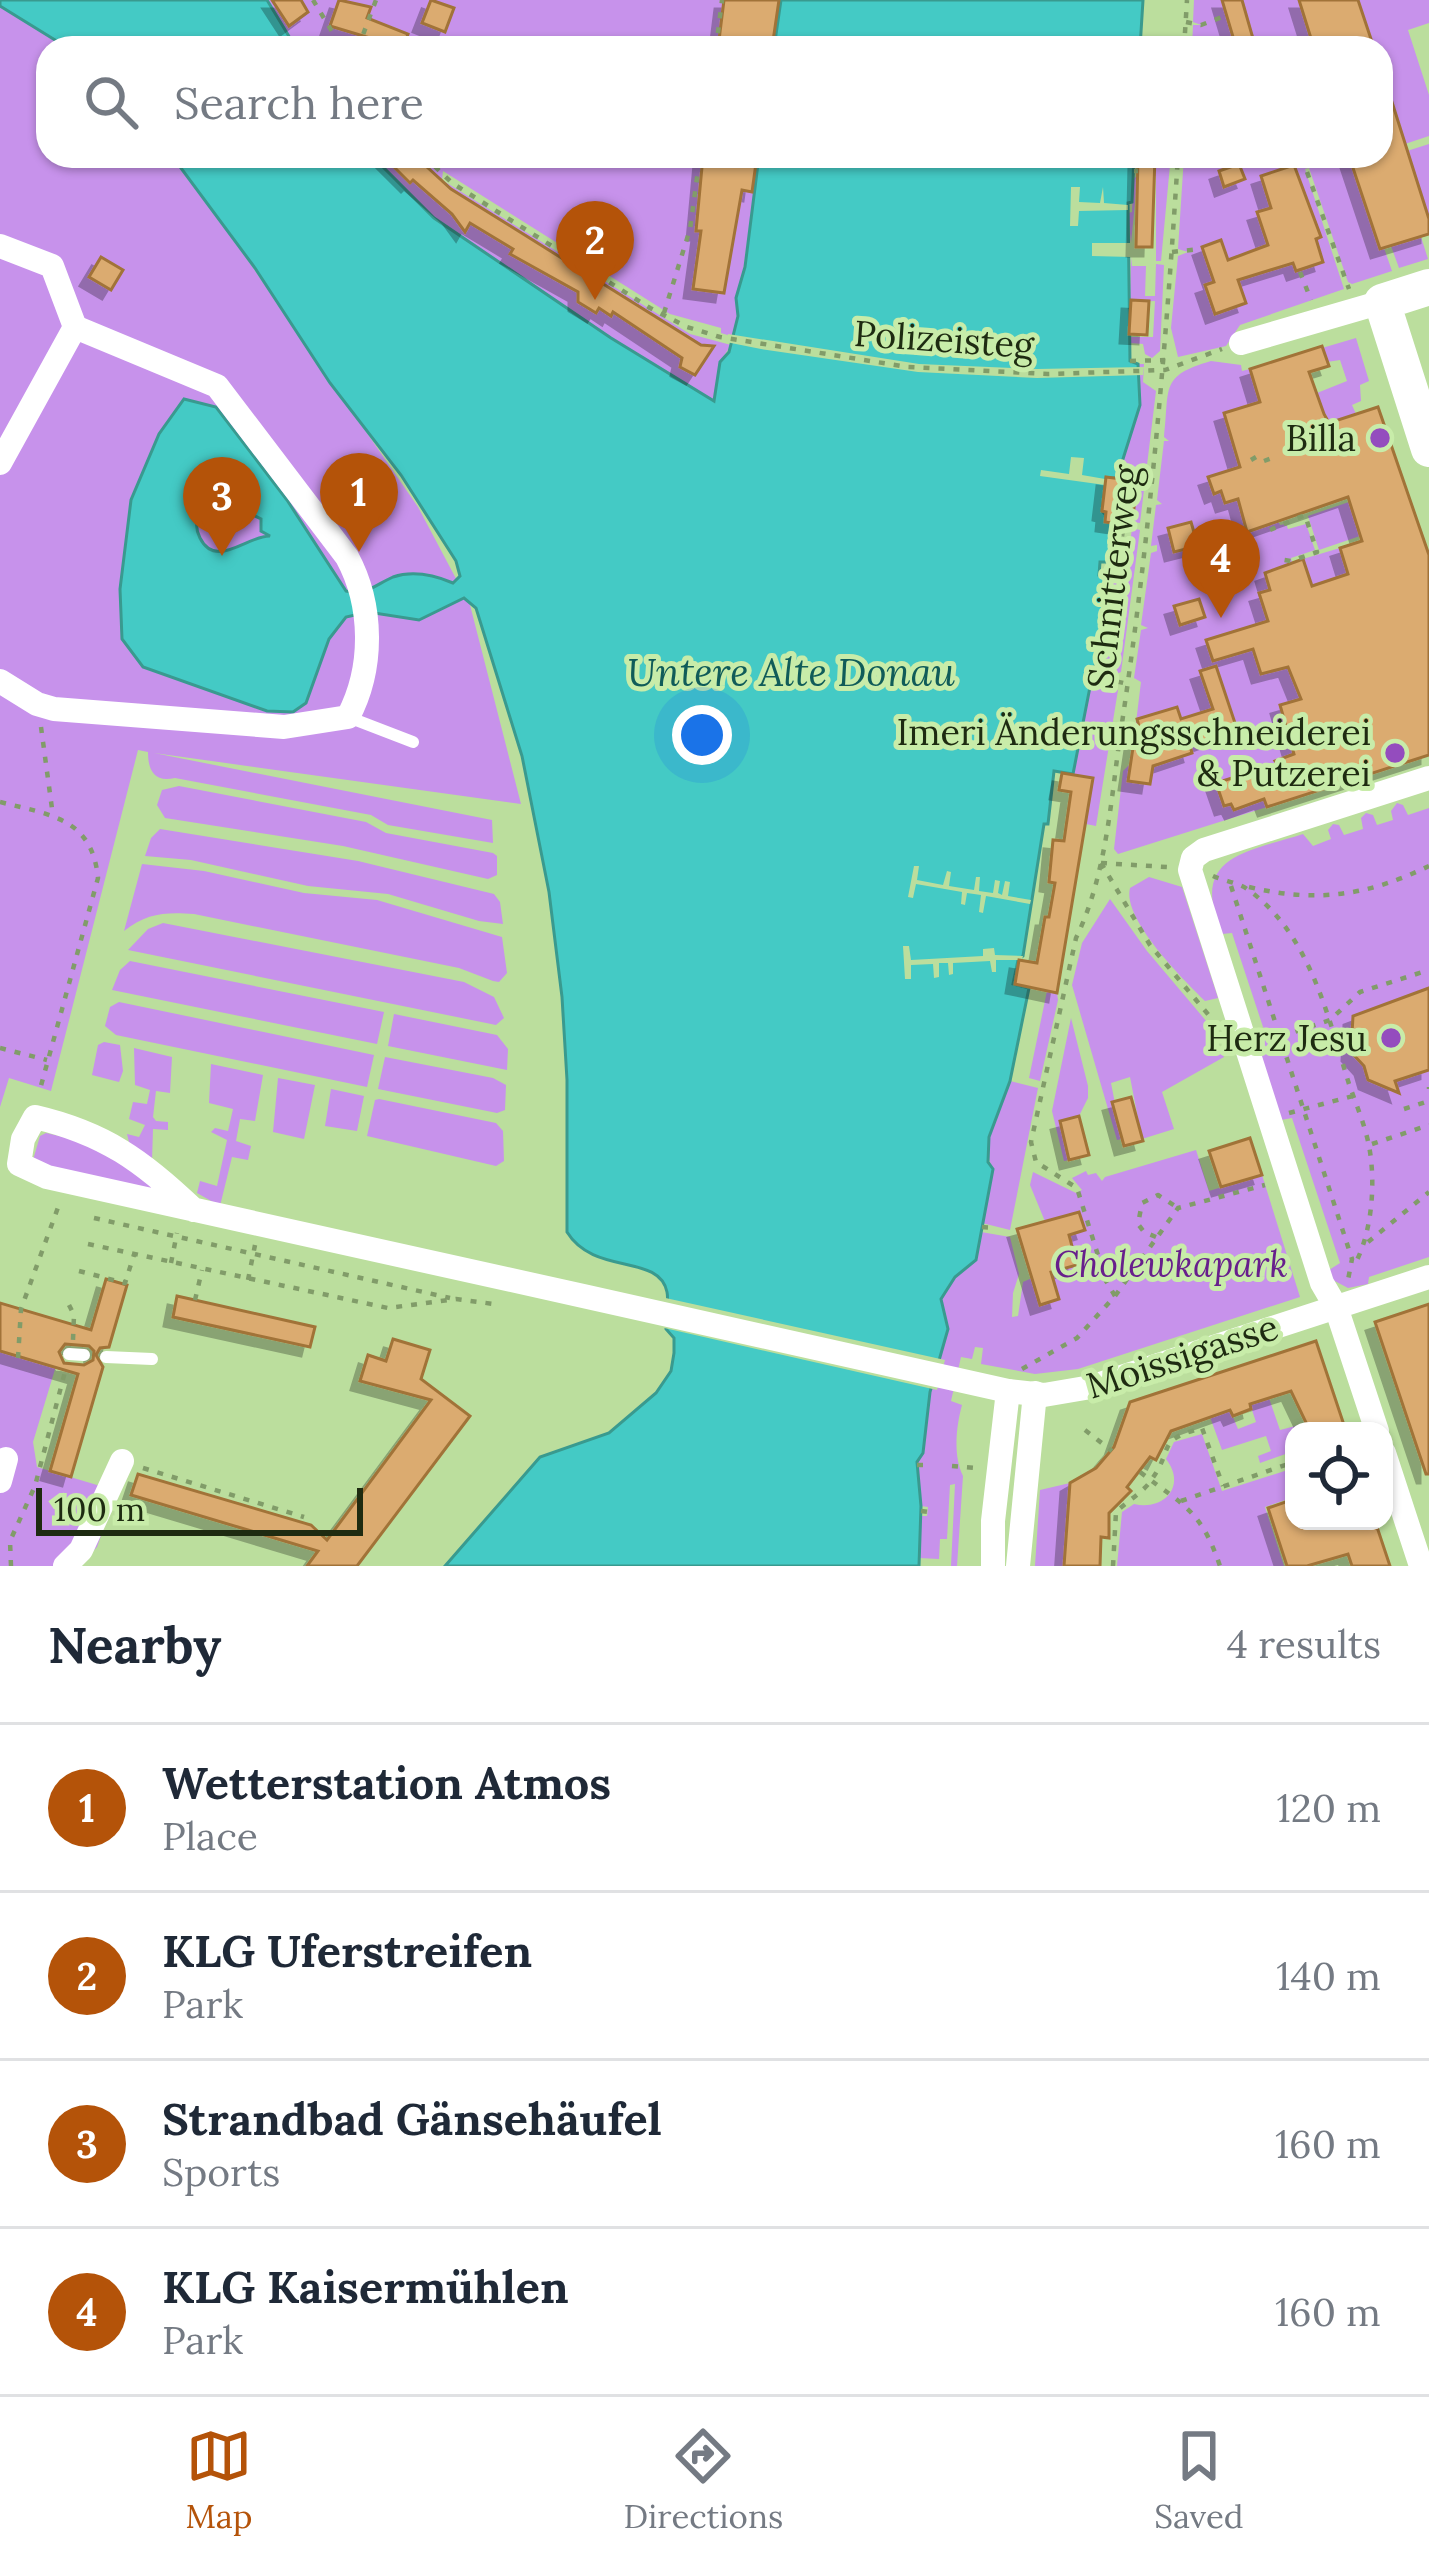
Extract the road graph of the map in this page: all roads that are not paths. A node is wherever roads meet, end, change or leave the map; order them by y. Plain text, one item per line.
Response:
1 (0, 245) edge
2 (1429, 286) edge
3 (1366, 296) junction
4 (75, 327) junction
5 (1241, 343) dead end
6 (1429, 449) edge
7 (0, 464) edge
8 (0, 681) edge
9 (348, 717) junction
10 (412, 742) dead end
11 (1429, 778) edge
12 (188, 1209) junction
13 (1429, 1277) edge
14 (1336, 1307) junction
15 (106, 1357) dead end
16 (152, 1359) dead end
17 (1008, 1391) junction
18 (1035, 1394) junction
19 (1374, 1422) edge
20 (122, 1461) road end
21 (1393, 1480) edge
22 (65, 1566) edge
23 (993, 1566) edge
24 (1018, 1566) edge
25 (1421, 1566) edge

1 - 4 street
2 - 3 street
3 - 5 street
3 - 6 street
4 - 7 street
4 - 9 street
8 - 9 street
9 - 10 lane
11 - 14 street
12 - 12 street, Moissigasse
12 - 17 street, Moissigasse
13 - 14 street, Moissigasse
14 - 18 street, Moissigasse
14 - 19 street
15 - 16 lane
17 - 18 street, Moissigasse
17 - 23 street
18 - 24 street
20 - 22 street
21 - 25 street

